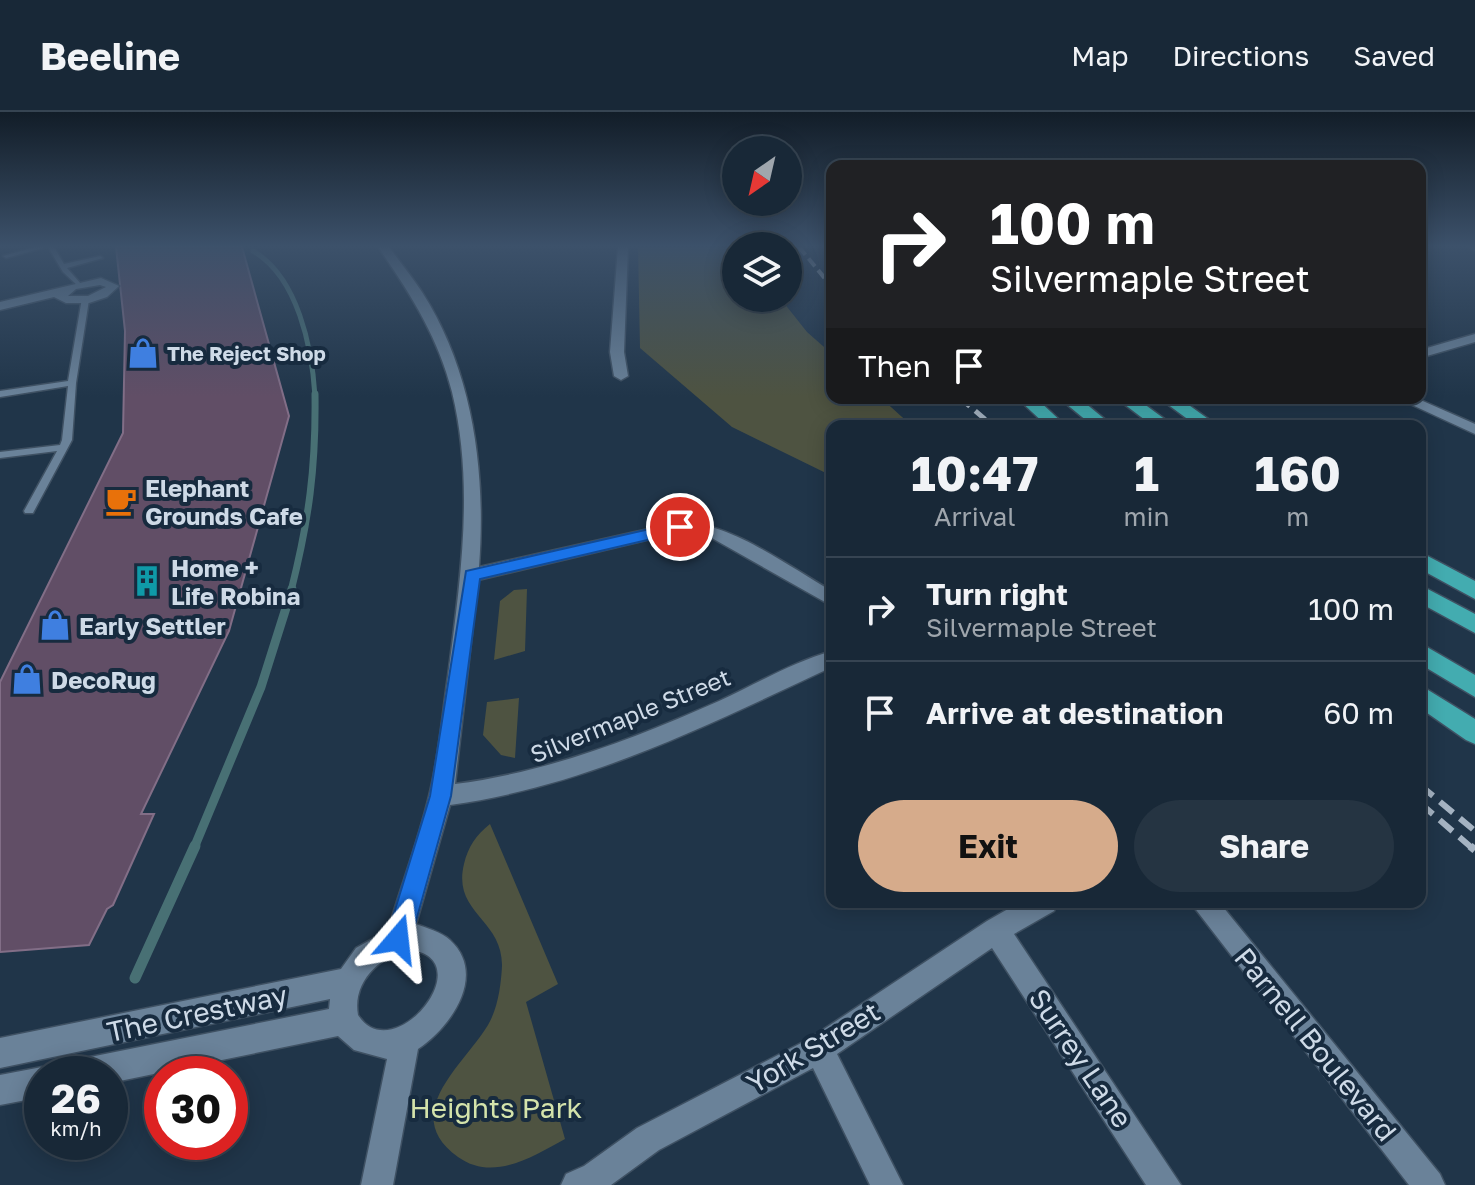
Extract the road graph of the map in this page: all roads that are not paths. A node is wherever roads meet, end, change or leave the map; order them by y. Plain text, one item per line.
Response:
1 (50, 297) edge
2 (55, 297) edge
3 (72, 297) edge
4 (93, 297) edge
5 (420, 297) edge
6 (620, 297) edge
7 (85, 300) junction
8 (0, 306) edge
9 (0, 313) edge
10 (1475, 338) edge
11 (1426, 352) edge
12 (621, 376) dead end
13 (72, 383) junction
14 (0, 394) edge
15 (1033, 404) edge
16 (1076, 404) edge
17 (1134, 404) edge
18 (1177, 404) edge
19 (1417, 404) edge
20 (1050, 420) edge
21 (1096, 420) edge
22 (1156, 420) edge
23 (1200, 420) edge
24 (1475, 430) edge
25 (63, 447) junction
26 (0, 455) edge
27 (29, 511) dead end
28 (1426, 562) edge
29 (472, 575) junction
30 (1475, 591) edge
31 (826, 596) edge
32 (1426, 596) edge
33 (1475, 625) edge
34 (1426, 656) edge
35 (826, 661) edge
36 (1475, 687) edge
37 (1426, 699) edge
38 (1475, 733) edge
39 (441, 796) junction
40 (1034, 908) edge
41 (1208, 908) edge
42 (996, 930) junction
43 (398, 939) junction
44 (347, 982) junction
45 (345, 1020) junction
46 (405, 1040) junction
47 (819, 1049) junction
48 (0, 1053) edge
49 (128, 1064) edge
50 (24, 1085) edge
51 (0, 1090) edge
52 (589, 1182) edge
53 (377, 1185) edge
54 (887, 1185) edge
55 (1165, 1185) edge
56 (1429, 1185) edge

1 - 8 street
2 - 9 street
3 - 7 street
4 - 7 street
5 - 29 street
6 - 12 street
7 - 13 lane
10 - 11 street
13 - 14 lane
13 - 25 lane
15 - 20 highway
16 - 21 highway
17 - 22 highway
18 - 23 highway
19 - 24 street
25 - 26 lane
25 - 27 lane
28 - 30 highway
29 - 31 street
29 - 39 street
32 - 33 highway
34 - 36 highway
35 - 39 street, Silvermaple Street
37 - 38 highway
39 - 43 street
40 - 42 street, York Street
41 - 56 street, Parnell Boulevard
42 - 47 street, York Street
42 - 55 street, Surrey Lane
43 - 44 street
43 - 46 street
44 - 45 street
44 - 48 street, The Crestway
45 - 46 street
45 - 49 street, The Crestway
46 - 53 street
47 - 52 street, York Street
47 - 54 street
50 - 51 street

